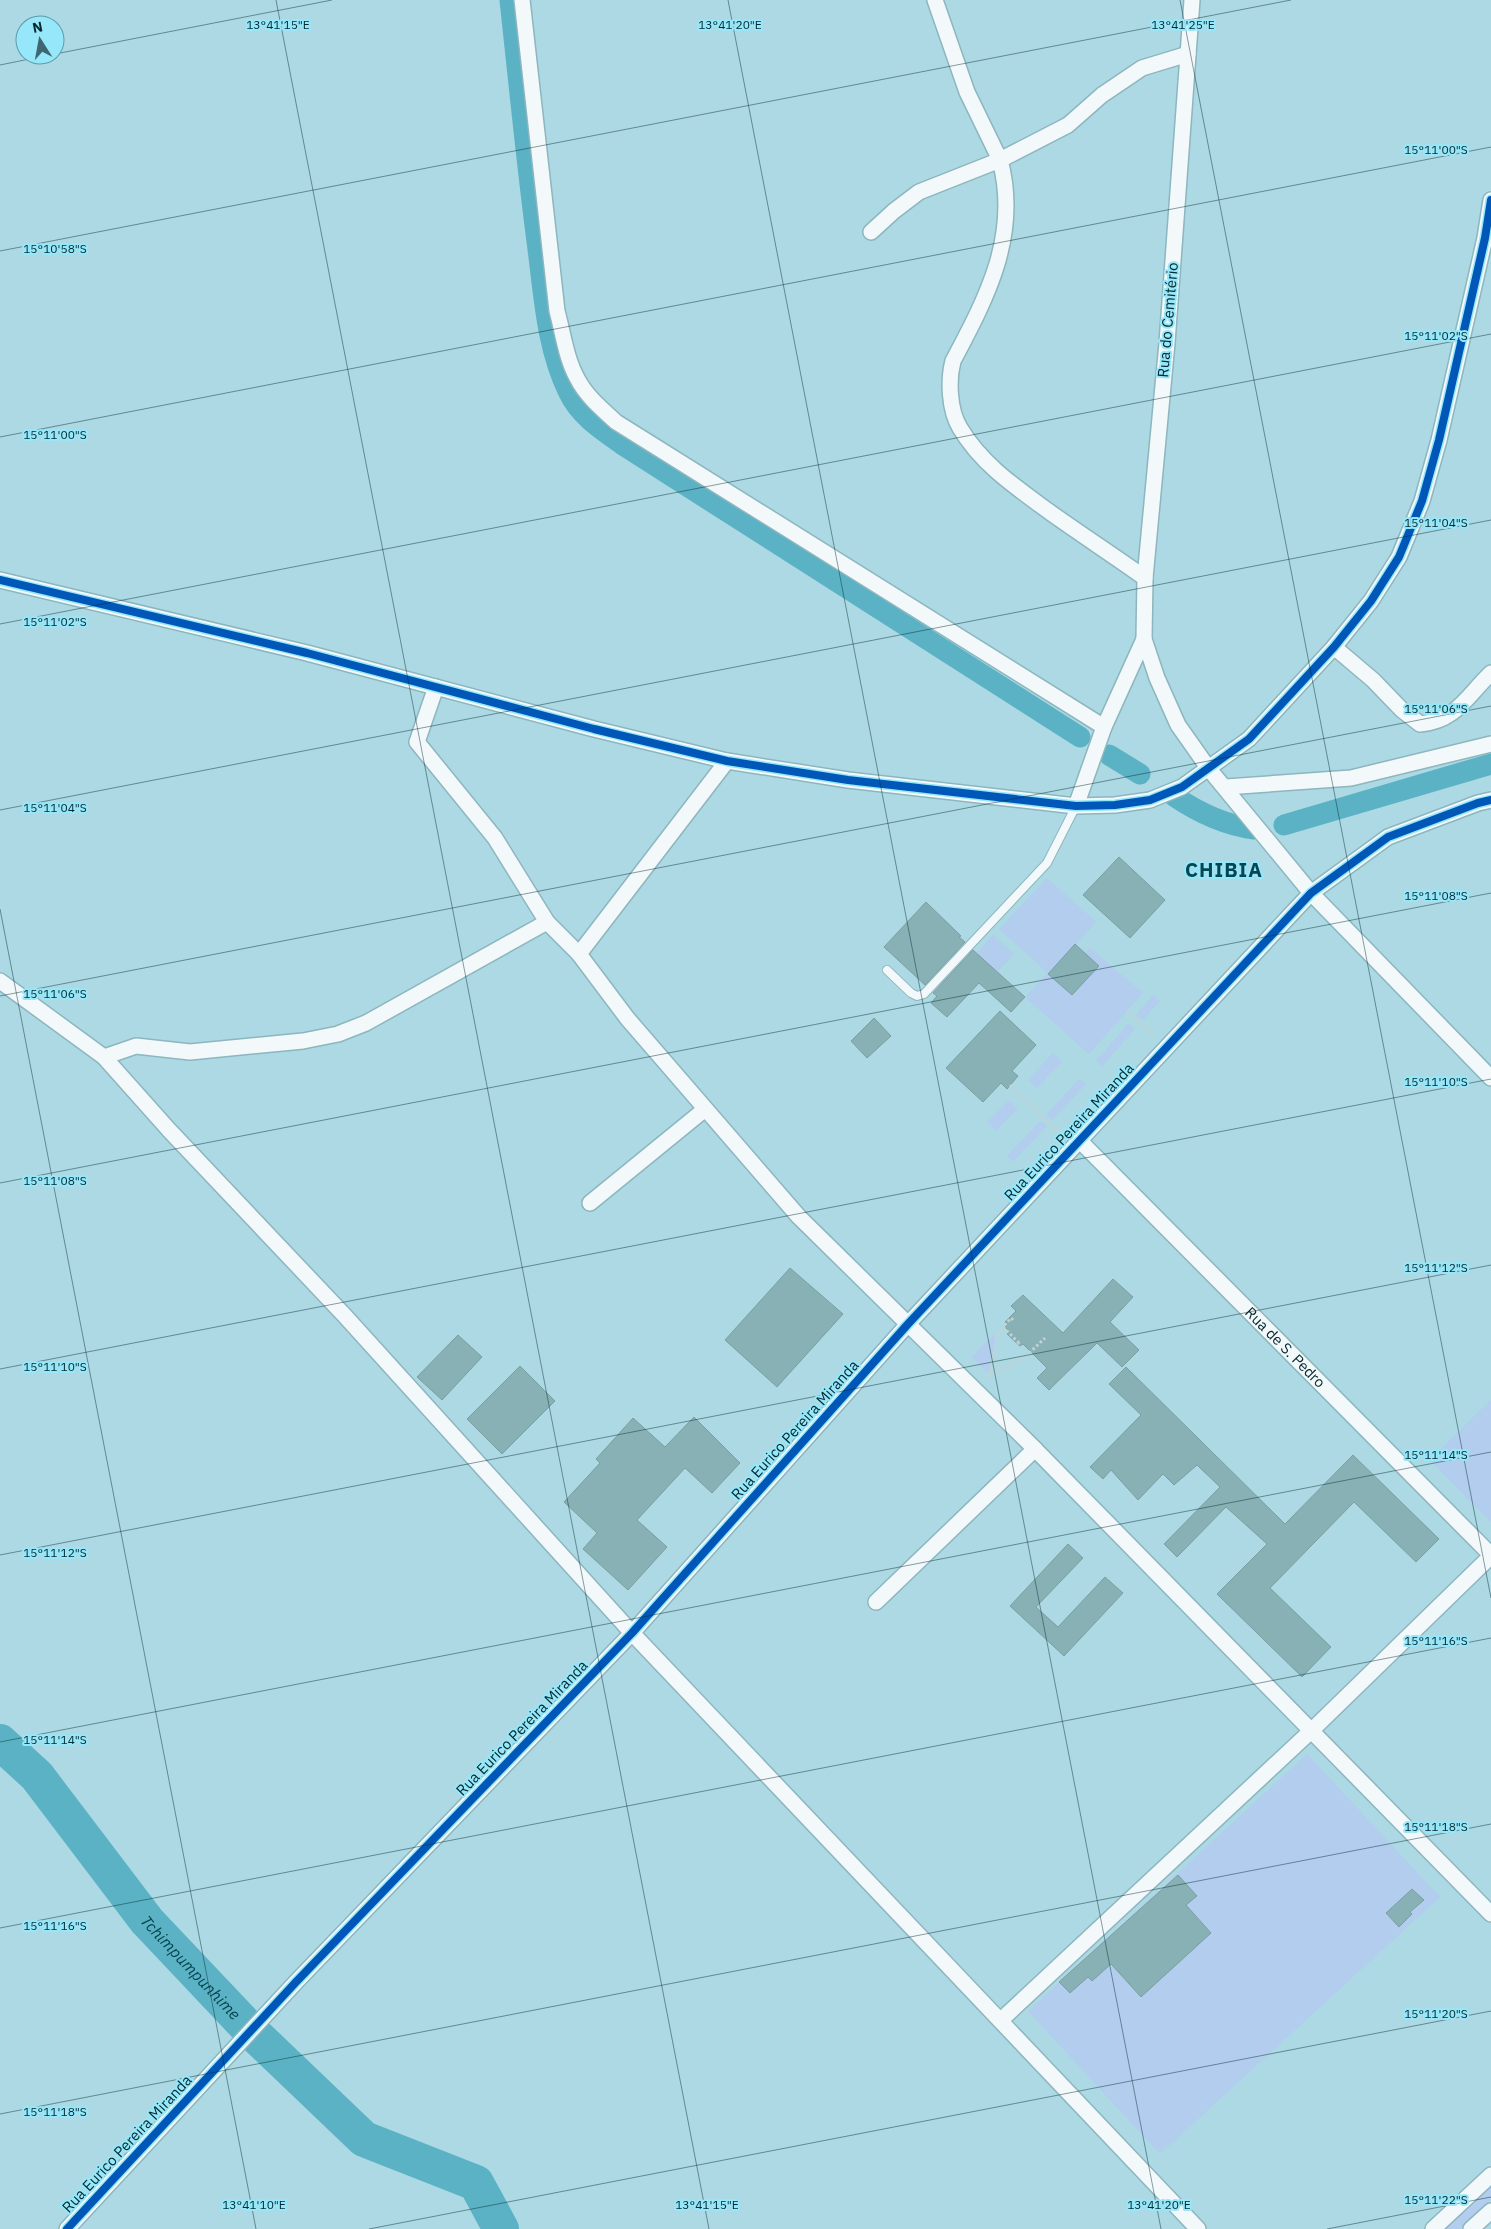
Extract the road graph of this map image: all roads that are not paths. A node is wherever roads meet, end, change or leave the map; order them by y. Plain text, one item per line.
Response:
1 (522, 0) edge
2 (935, 0) edge
3 (1192, 0) edge
4 (1188, 54) junction
5 (1000, 160) junction
6 (1491, 200) edge
7 (871, 232) dead end
8 (1488, 238) edge
9 (1145, 578) junction
10 (0, 580) edge
11 (1144, 639) junction
12 (1334, 647) junction
13 (1491, 673) edge
14 (436, 687) junction
15 (1104, 727) junction
16 (1491, 744) edge
17 (727, 761) junction
18 (1209, 769) junction
19 (1226, 787) junction
20 (1491, 800) edge
21 (1076, 806) junction
22 (1311, 893) junction
23 (547, 922) junction
24 (579, 954) junction
25 (887, 970) dead end
26 (0, 981) edge
27 (104, 1057) junction
28 (1491, 1078) edge
29 (704, 1110) junction
30 (1077, 1144) junction
31 (590, 1204) dead end
32 (908, 1324) junction
33 (1036, 1449) junction
34 (1491, 1555) edge
35 (876, 1602) dead end
36 (632, 1633) junction
37 (1311, 1731) junction
38 (1491, 1914) edge
39 (1000, 2020) junction
40 (1491, 2175) edge
41 (1491, 2211) edge
42 (67, 2229) edge
43 (1198, 2229) edge
44 (1433, 2229) edge
45 (1471, 2229) edge

1 - 15 street
2 - 5 street
3 - 4 street, Rua do Cemitério
4 - 5 street
4 - 9 street, Rua do Cemitério
5 - 7 street
5 - 9 street
6 - 8 street
8 - 12 street
9 - 11 street, Rua do Cemitério
10 - 14 street
11 - 15 street
11 - 18 street
12 - 13 street
12 - 18 street
14 - 17 street
14 - 23 street
15 - 21 street
16 - 19 street
17 - 21 street
17 - 24 street
18 - 19 street
18 - 21 street
19 - 22 street
20 - 22 street, Rua Eurico Pereira Miranda
21 - 25 lane
22 - 28 street
22 - 30 street, Rua Eurico Pereira Miranda
23 - 24 street
23 - 27 street
24 - 29 street
26 - 27 street
27 - 36 street
29 - 31 street
29 - 32 street
30 - 32 street, Rua Eurico Pereira Miranda
30 - 34 street, Rua de S. Pedro
32 - 33 street
32 - 36 street, Rua Eurico Pereira Miranda
33 - 35 street
33 - 37 street
34 - 37 street
36 - 39 street
36 - 42 street, Rua Eurico Pereira Miranda
37 - 38 street
37 - 39 street
39 - 43 street
40 - 44 street
41 - 45 street

